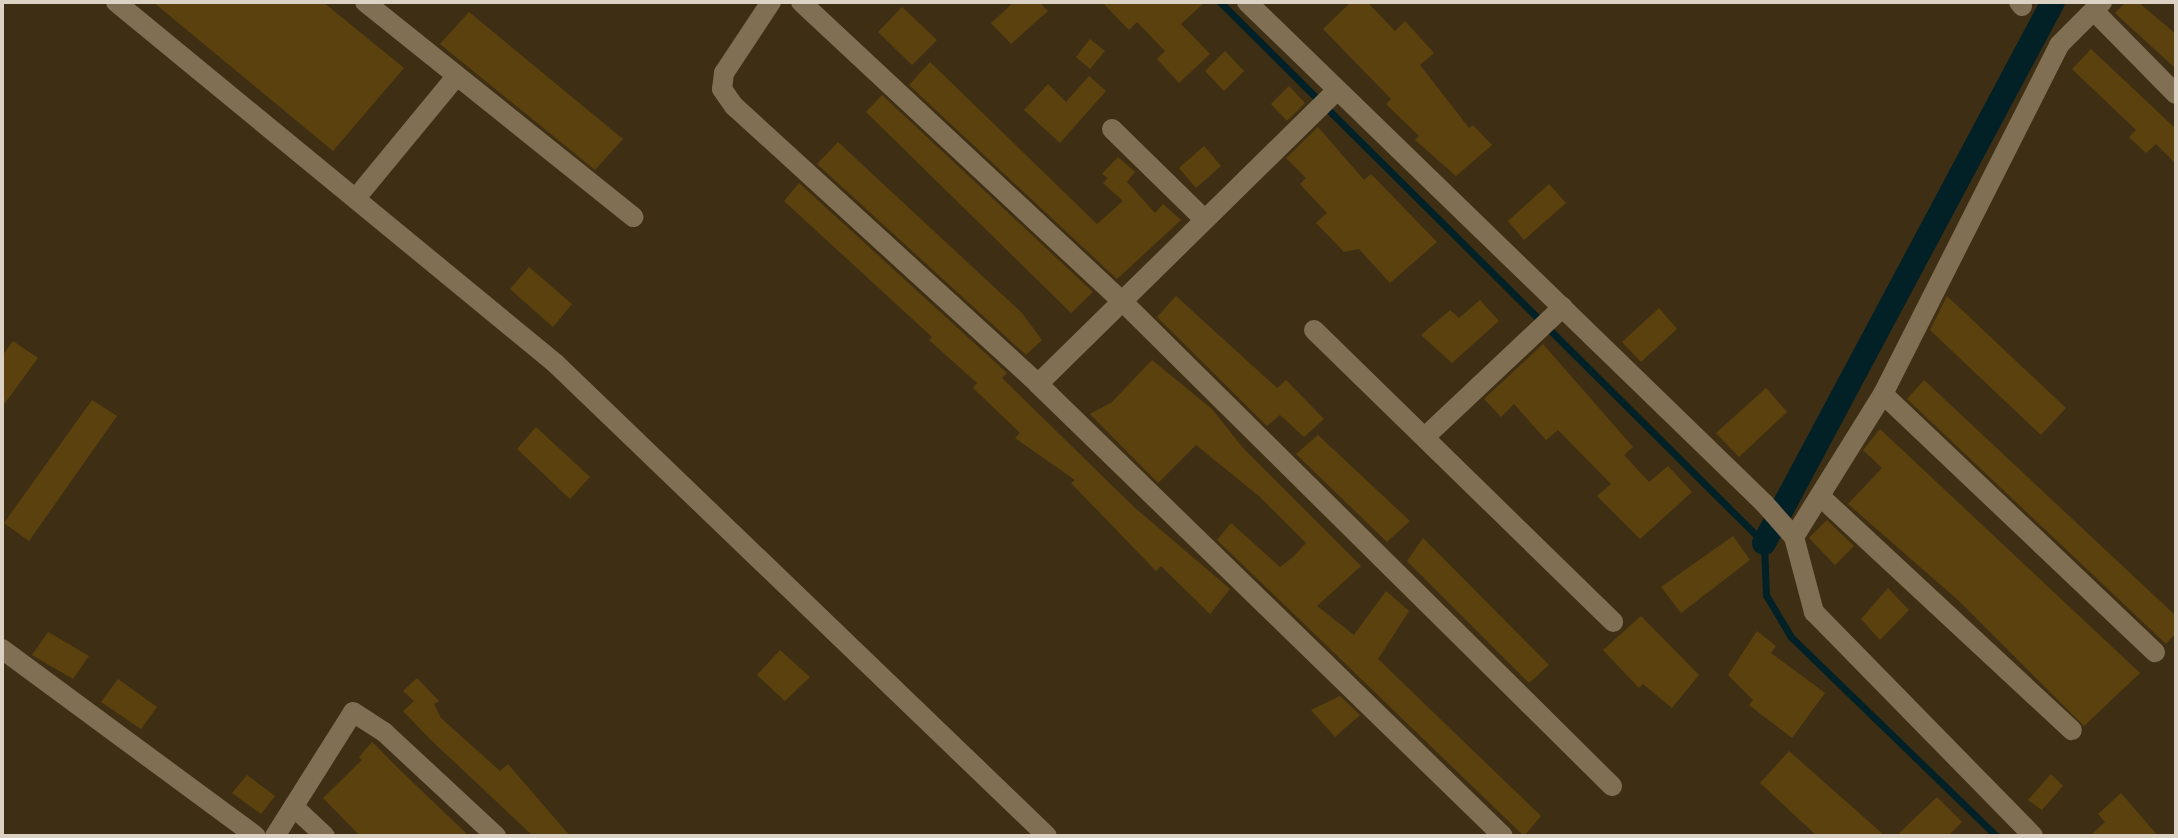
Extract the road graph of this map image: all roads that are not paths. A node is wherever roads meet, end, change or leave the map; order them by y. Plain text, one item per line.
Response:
1 (116, 2) edge
2 (365, 2) edge
3 (771, 2) edge
4 (801, 2) edge
5 (1247, 2) edge
6 (2099, 7) edge
7 (455, 78) junction
8 (2176, 94) edge
9 (1327, 99) junction
10 (1112, 129) dead end
11 (356, 198) junction
12 (633, 217) dead end
13 (1204, 219) junction
14 (1121, 300) junction
15 (1553, 316) junction
16 (1314, 330) dead end
17 (1038, 384) junction
18 (1883, 394) junction
19 (1426, 436) junction
20 (1822, 498) junction
21 (1789, 531) junction
22 (1613, 622) dead end
23 (2, 649) edge
24 (2155, 652) dead end
25 (2072, 730) dead end
26 (1612, 786) dead end
27 (294, 807) junction
28 (256, 836) edge
29 (275, 836) edge
30 (325, 836) edge
31 (496, 836) edge
32 (1047, 836) edge
33 (1503, 836) edge
34 (2033, 836) edge

1 - 11 street
2 - 7 street
3 - 17 street
4 - 14 street
5 - 9 street
6 - 8 street
6 - 18 street
7 - 11 street
7 - 12 street
9 - 13 street
9 - 15 street
10 - 13 street
11 - 32 street
13 - 14 street
14 - 17 street
14 - 26 street
15 - 19 street
15 - 21 street
16 - 19 street
17 - 33 street
18 - 20 street
18 - 24 street
19 - 22 street
20 - 21 street
20 - 25 street
21 - 34 street
23 - 28 street
27 - 29 street
27 - 30 street
27 - 31 street

